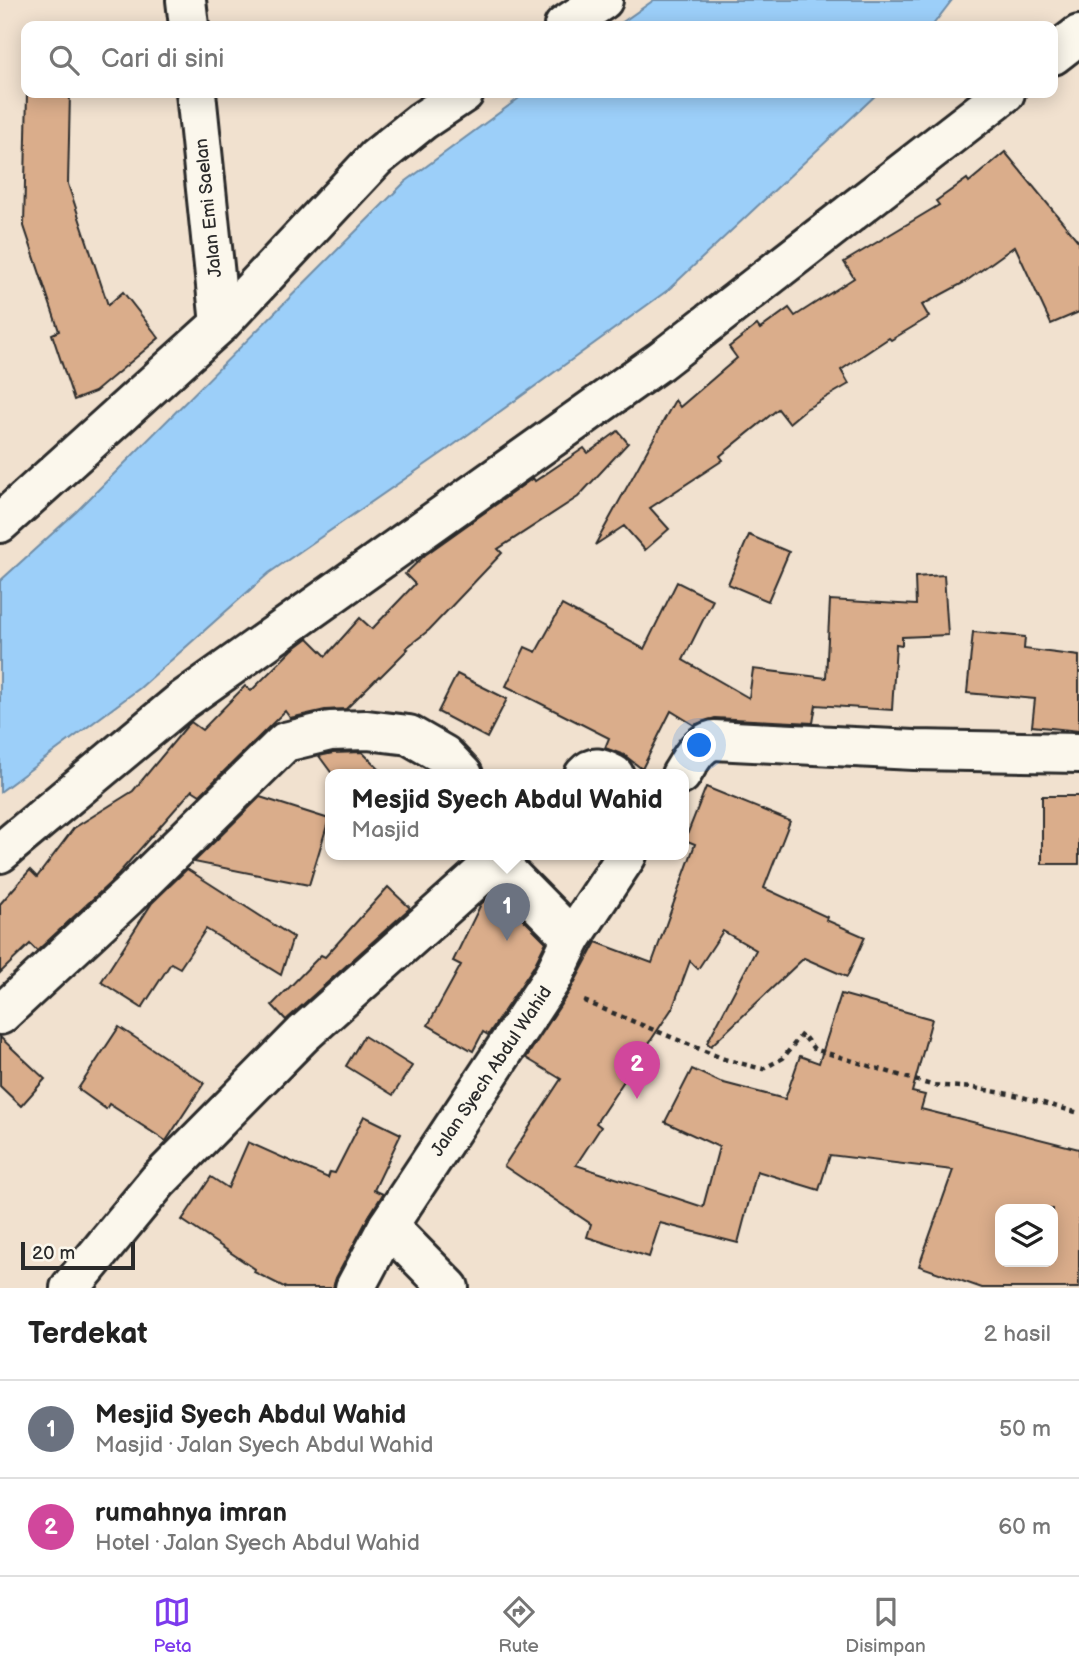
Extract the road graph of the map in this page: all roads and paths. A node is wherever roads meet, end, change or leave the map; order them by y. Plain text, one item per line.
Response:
1 (186, 0) edge
2 (603, 0) edge
3 (188, 21) edge
4 (572, 21) edge
5 (1079, 35) edge
6 (1058, 51) edge
7 (197, 98) edge
8 (456, 98) edge
9 (998, 98) edge
10 (220, 324) junction
11 (0, 523) edge
12 (1079, 753) edge
13 (457, 769) edge
14 (685, 769) edge
15 (0, 853) edge
16 (493, 860) edge
17 (497, 860) edge
18 (624, 860) edge
19 (572, 937) junction
20 (553, 977) junction
21 (0, 1015) edge
22 (1079, 1113) edge
23 (388, 1226) junction
24 (69, 1288) edge
25 (355, 1288) edge
26 (449, 1288) edge

1 - 3 street
2 - 4 street
5 - 6 street
7 - 10 street, Jalan Emi Saelan
8 - 10 street
9 - 15 street
10 - 11 street
12 - 14 street
13 - 21 street
16 - 24 street
17 - 19 street
18 - 19 street, Jalan Syech Abdul Wahid
19 - 20 street, Jalan Syech Abdul Wahid
20 - 22 path
20 - 23 street, Jalan Syech Abdul Wahid
23 - 25 street, Jalan Syech Abdul Wahid
23 - 26 street

